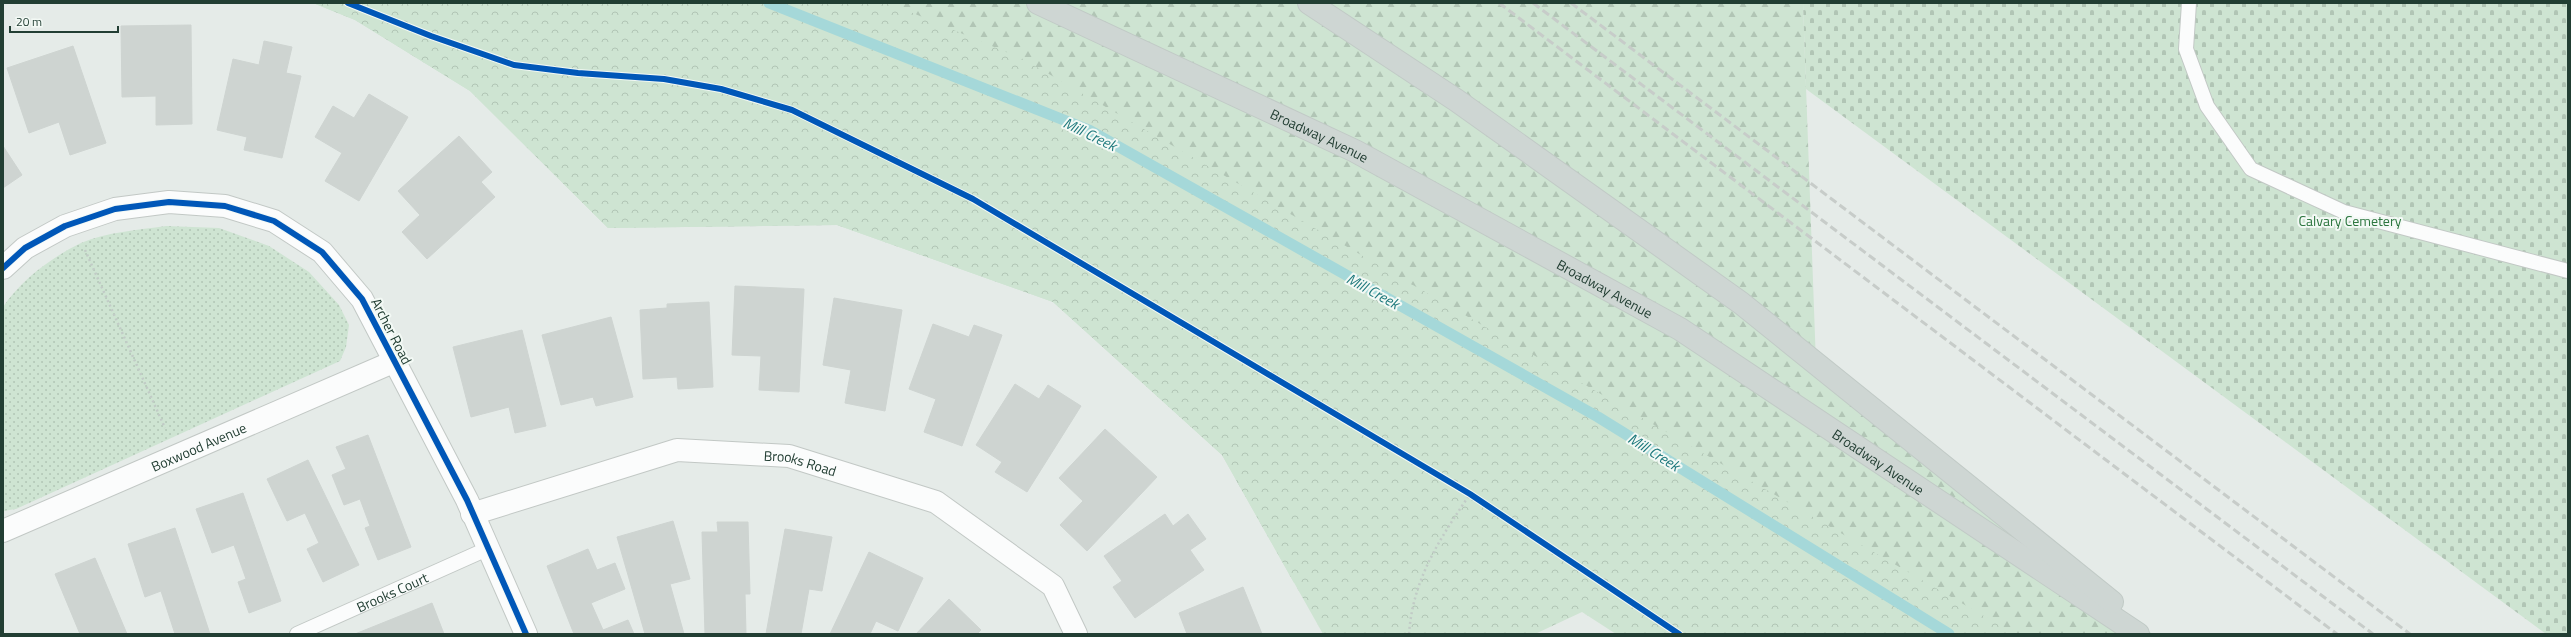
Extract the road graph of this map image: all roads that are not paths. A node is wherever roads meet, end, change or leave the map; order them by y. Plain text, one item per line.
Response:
1 (1038, 3) edge
2 (1309, 3) edge
3 (2190, 3) edge
4 (3, 268) edge
5 (2568, 271) edge
6 (393, 362) junction
7 (472, 514) junction
8 (3, 531) edge
9 (487, 549) junction
10 (297, 634) edge
11 (526, 634) edge
12 (1076, 634) edge
13 (2138, 634) edge
14 (2152, 634) edge

1 - 13 main road, Broadway Avenue
2 - 14 main road
3 - 5 lane
4 - 6 street, Archer Road
6 - 7 street, Archer Road
6 - 8 street, Boxwood Avenue
7 - 9 street, Archer Road
7 - 12 street, Brooks Road
9 - 10 lane, Brooks Court
9 - 11 street, Archer Road

